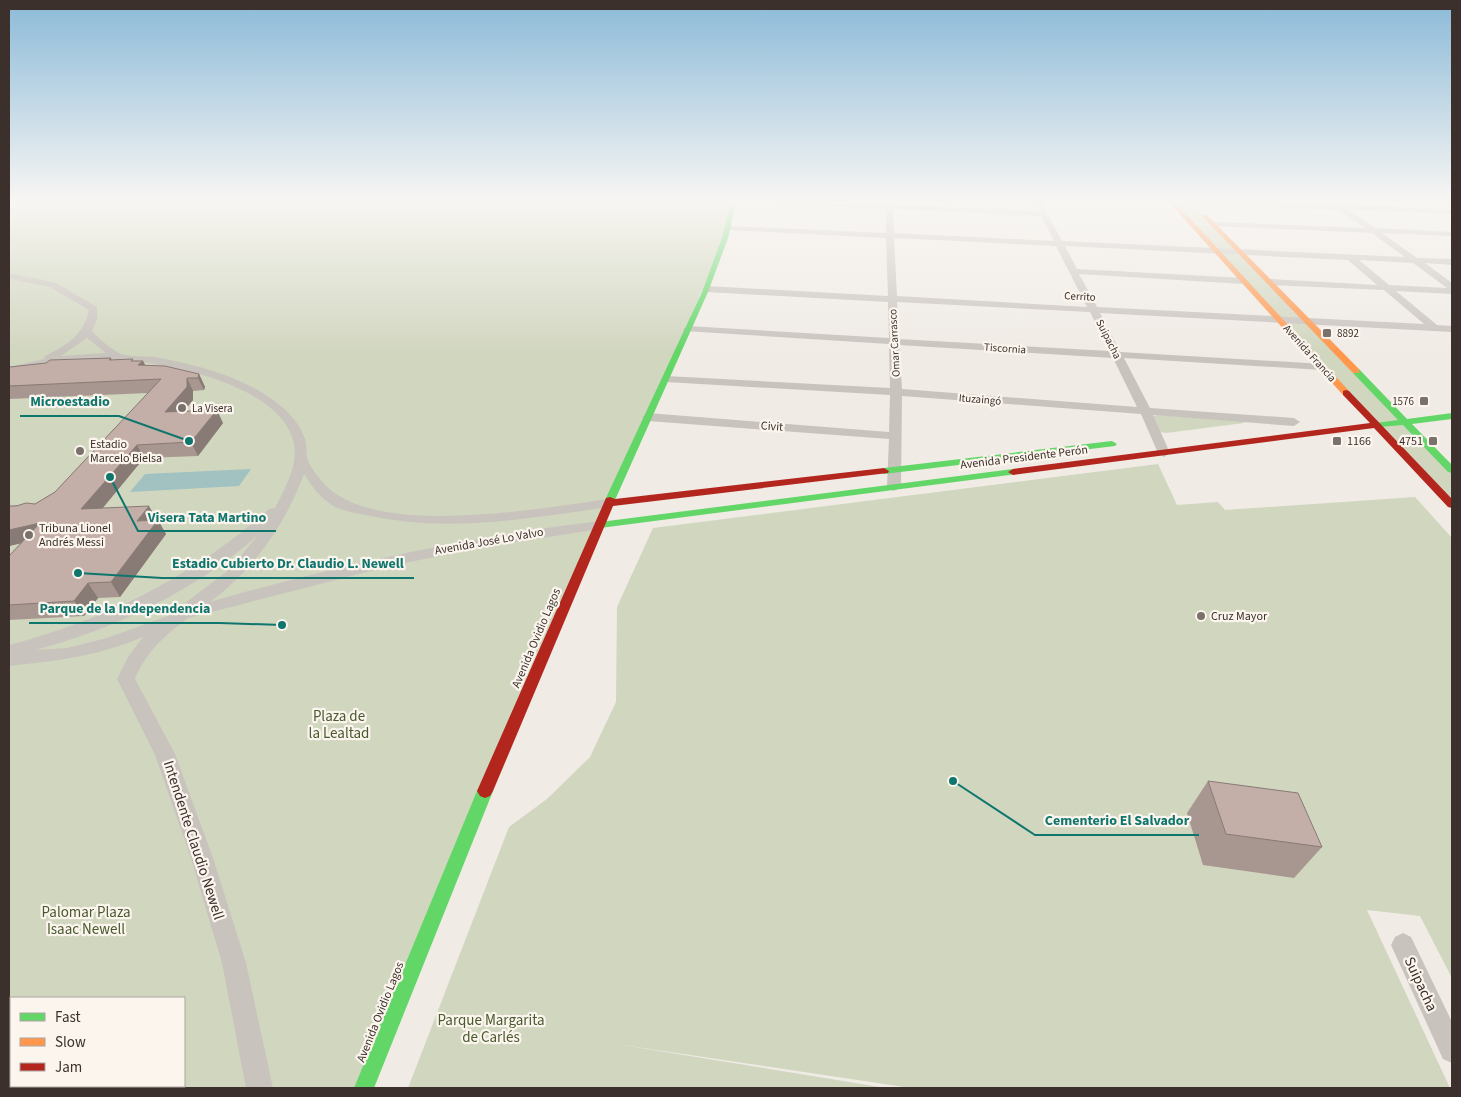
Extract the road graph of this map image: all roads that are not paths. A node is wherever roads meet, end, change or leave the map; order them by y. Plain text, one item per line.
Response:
1 (721, 251) edge
2 (890, 251) edge
3 (1064, 251) edge
4 (1217, 251) edge
5 (1221, 251) edge
6 (1402, 251) edge
7 (1240, 252) junction
8 (1350, 257) junction
9 (1414, 260) junction
10 (1452, 262) edge
11 (1074, 271) junction
12 (9, 276) edge
13 (1244, 280) junction
14 (1270, 282) junction
15 (1452, 287) edge
16 (1386, 288) junction
17 (707, 289) junction
18 (1452, 292) edge
19 (891, 299) junction
20 (1094, 310) junction
21 (1280, 320) junction
22 (1308, 322) junction
23 (1434, 328) junction
24 (688, 329) junction
25 (1452, 329) edge
26 (87, 332) junction
27 (894, 340) junction
28 (1117, 355) junction
29 (120, 357) junction
30 (35, 365) junction
31 (1322, 367) junction
32 (9, 370) edge
33 (666, 379) junction
34 (896, 392) junction
35 (1411, 408) dead end
36 (1394, 410) junction
37 (1146, 412) junction
38 (1365, 414) junction
39 (1347, 416) dead end
40 (1452, 416) edge
41 (648, 417) junction
42 (1298, 422) joint
43 (1406, 422) junction
44 (1376, 426) junction
45 (1236, 429) dead end
46 (895, 436) junction
47 (1128, 442) dead end
48 (1164, 453) junction
49 (301, 459) junction
50 (895, 470) junction
51 (1452, 470) edge
52 (894, 487) junction
53 (1449, 498) edge
54 (609, 503) junction
55 (282, 504) junction
56 (600, 524) junction
57 (176, 617) junction
58 (9, 651) edge
59 (9, 660) edge
60 (1402, 945) dead end
61 (1452, 1050) edge
62 (260, 1088) edge
63 (364, 1088) edge

1 - 17 main road, Avenida Ovidio Lagos
2 - 19 street, Omar Carrasco
3 - 11 street, Suipacha
4 - 13 main road, Avenida Francia
5 - 7 street
6 - 9 street
7 - 8 street
7 - 14 main road, Avenida Francia
8 - 9 street
8 - 16 street
9 - 10 street
9 - 15 street
11 - 13 street
11 - 20 street, Suipacha
12 - 26 street
13 - 21 main road, Avenida Francia
14 - 16 street
14 - 22 main road, Avenida Francia
16 - 18 street
16 - 23 street
17 - 19 street, Cerrito
17 - 24 main road, Avenida Ovidio Lagos
19 - 20 street, Cerrito
19 - 27 street, Omar Carrasco
20 - 21 street, Cerrito
20 - 28 street, Suipacha
21 - 22 street, Cerrito
21 - 31 main road, Avenida Francia
22 - 23 street, Cerrito
22 - 36 main road, Avenida Francia
23 - 25 street, Cerrito
24 - 27 street, Tiscornia
24 - 33 main road, Avenida Ovidio Lagos
26 - 29 street
26 - 30 street
27 - 28 street, Tiscornia
27 - 34 street, Omar Carrasco
28 - 31 street, Tiscornia
28 - 37 street, Suipacha
29 - 30 street
29 - 49 street
30 - 32 street
31 - 38 main road, Avenida Francia
33 - 34 street, Ituzaingó
33 - 41 main road, Avenida Ovidio Lagos
34 - 37 street, Ituzaingó
34 - 46 street, Omar Carrasco
35 - 36 main road
36 - 38 main road
36 - 43 main road, Avenida Francia
37 - 42 street, Ituzaingó
37 - 48 street, Suipacha
38 - 39 main road
38 - 44 main road, Avenida Francia
40 - 43 main road, Avenida Presidente Perón
41 - 46 street, Civit
41 - 54 main road, Avenida Ovidio Lagos
42 - 45 main road
43 - 44 main road, Avenida Presidente Perón
43 - 51 main road, Avenida Francia
44 - 48 main road, Avenida Presidente Perón
44 - 53 main road, Avenida Francia
46 - 50 street, Omar Carrasco
47 - 50 main road, Avenida Presidente Perón
48 - 52 main road, Avenida Presidente Perón
49 - 54 street, Avenida José Lo Valvo
49 - 55 street
50 - 52 street, Omar Carrasco
50 - 54 main road, Avenida Presidente Perón
52 - 56 main road, Avenida Presidente Perón
54 - 56 main road, Avenida Ovidio Lagos
55 - 57 street
55 - 58 street
56 - 57 street, Avenida José Lo Valvo
56 - 63 main road, Avenida Ovidio Lagos
57 - 59 street
57 - 62 street, Intendente Claudio Newell
60 - 61 street, Suipacha

